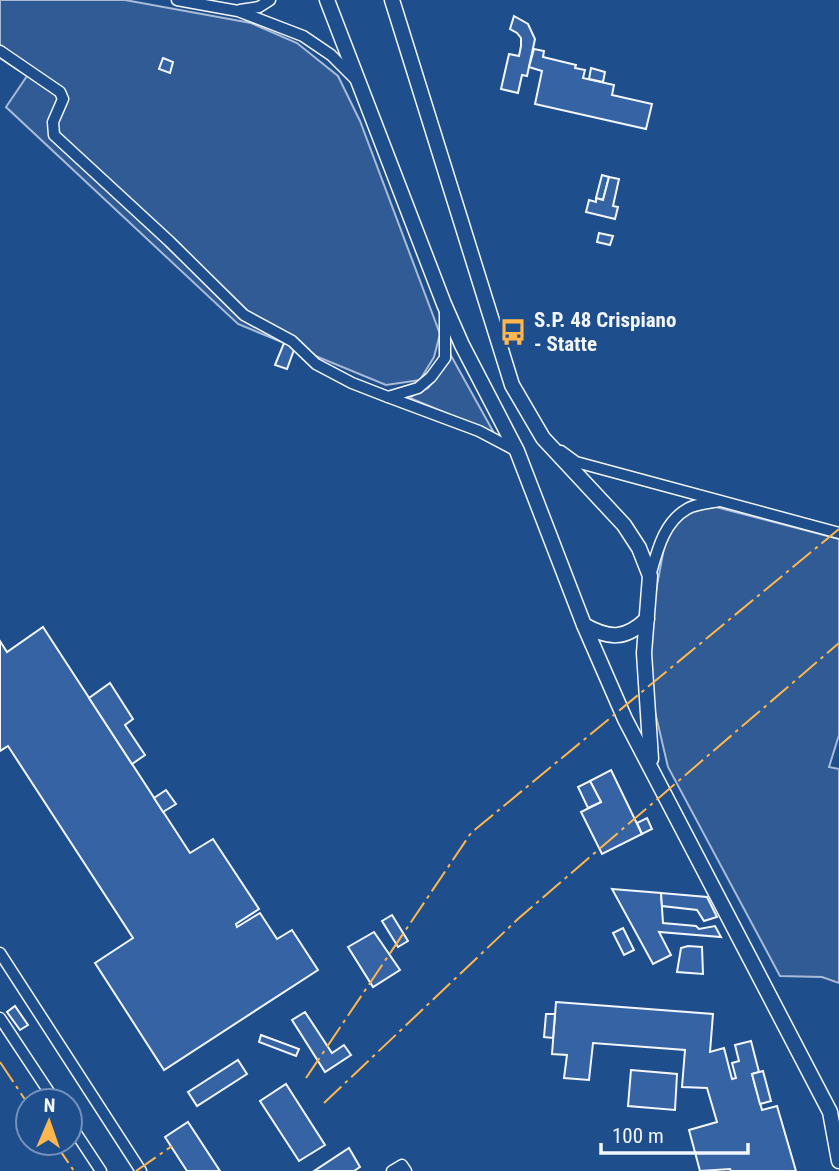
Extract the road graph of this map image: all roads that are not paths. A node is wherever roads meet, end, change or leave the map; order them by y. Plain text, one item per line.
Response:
1 (177, 0) edge
2 (270, 0) edge
3 (327, 0) edge
4 (392, 0) edge
5 (238, 10) junction
6 (0, 51) edge
7 (357, 81) junction
8 (444, 304) junction
9 (388, 397) junction
10 (544, 438) junction
11 (517, 452) junction
12 (722, 500) junction
13 (839, 533) edge
14 (650, 576) junction
15 (647, 618) junction
16 (584, 625) junction
17 (652, 766) junction
18 (0, 953) edge
19 (0, 1018) edge
20 (46, 1087) edge
21 (84, 1145) edge
22 (839, 1161) edge
23 (101, 1171) edge
24 (141, 1171) edge
25 (392, 1171) edge
26 (406, 1171) edge

1 - 5 street
2 - 5 street
3 - 7 main road
4 - 10 main road
5 - 7 street
6 - 9 street
7 - 8 main road
8 - 9 street
8 - 11 main road
9 - 11 street
10 - 12 street
10 - 14 main road
11 - 16 main road
12 - 13 street
12 - 14 street
14 - 15 main road
15 - 16 main road
15 - 17 main road
16 - 17 main road
17 - 22 main road
18 - 24 street
19 - 20 street
21 - 23 street
25 - 26 street

